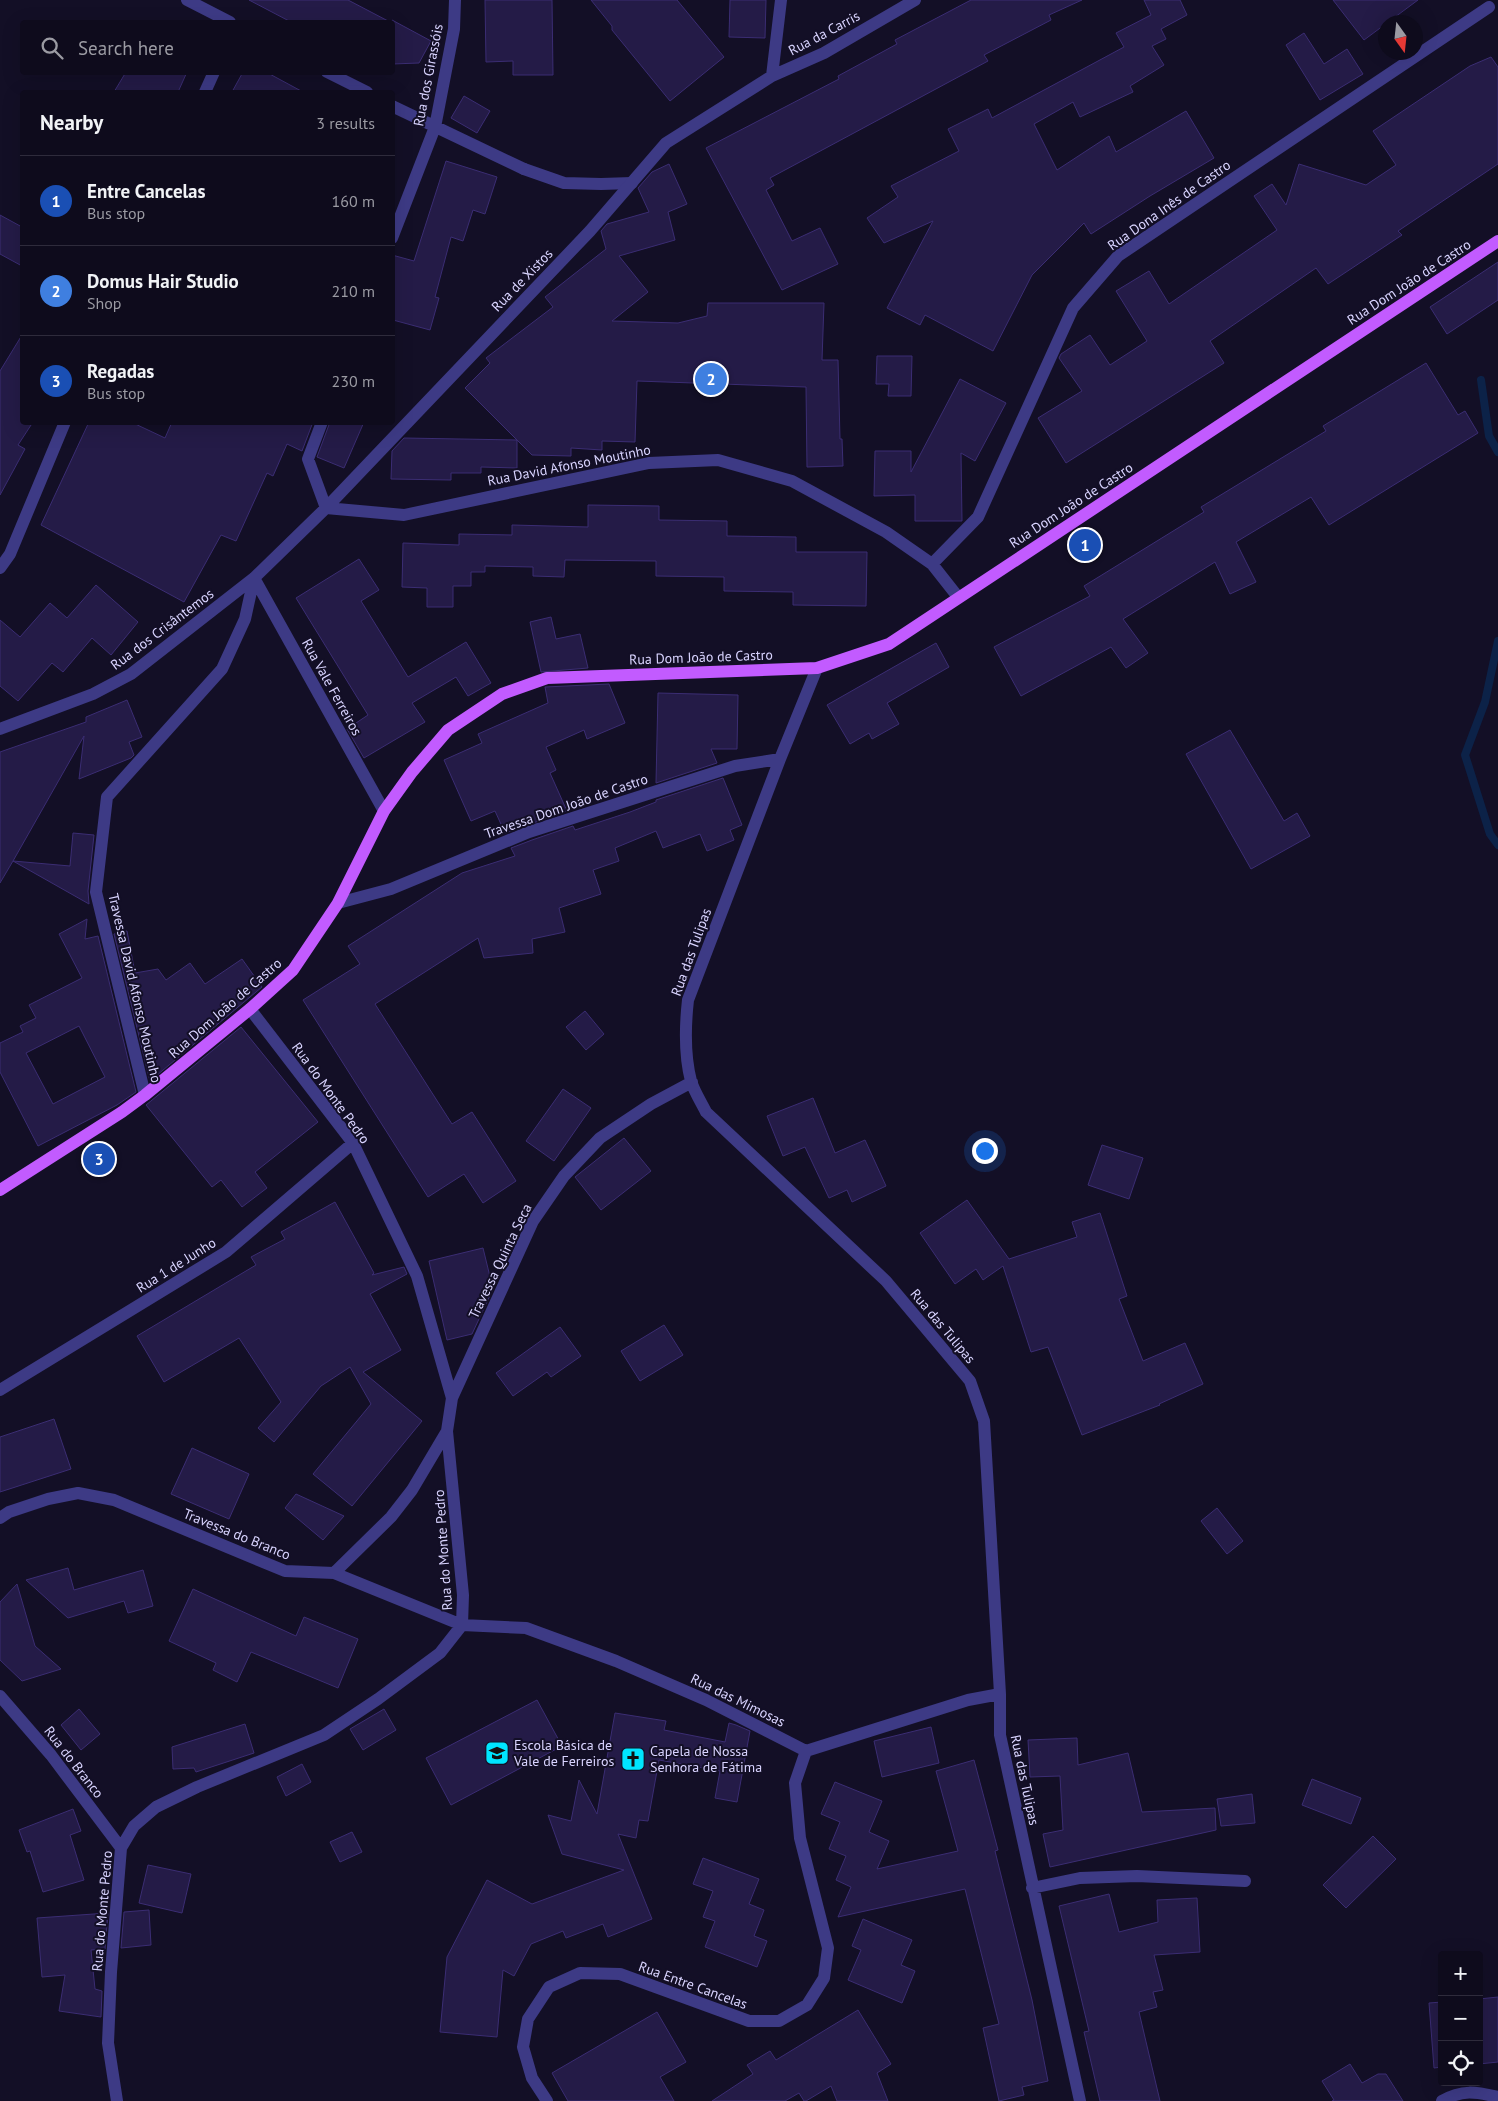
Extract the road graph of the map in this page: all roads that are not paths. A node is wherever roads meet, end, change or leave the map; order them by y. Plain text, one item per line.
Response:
1 (187, 0) edge
2 (455, 0) edge
3 (781, 0) edge
4 (915, 0) edge
5 (1490, 5) edge
6 (226, 20) edge
7 (213, 75) edge
8 (334, 75) edge
9 (772, 76) junction
10 (206, 90) edge
11 (362, 90) edge
12 (395, 108) edge
13 (435, 128) junction
14 (632, 183) junction
15 (395, 230) edge
16 (1498, 241) edge
17 (64, 425) edge
18 (321, 425) edge
19 (326, 508) junction
20 (932, 564) junction
21 (0, 568) edge
22 (254, 578) junction
23 (958, 597) junction
24 (817, 668) junction
25 (0, 729) edge
26 (780, 759) junction
27 (384, 812) junction
28 (338, 903) junction
29 (250, 1009) junction
30 (692, 1082) junction
31 (145, 1095) junction
32 (353, 1144) junction
33 (0, 1190) edge
34 (0, 1390) edge
35 (452, 1398) junction
36 (447, 1430) junction
37 (0, 1518) edge
38 (334, 1573) junction
39 (462, 1625) junction
40 (1000, 1694) junction
41 (0, 1696) edge
42 (806, 1751) junction
43 (121, 1848) junction
44 (1245, 1881) dead end
45 (1032, 1888) junction
46 (1498, 2098) edge
47 (117, 2101) edge
48 (547, 2101) edge
49 (1080, 2101) edge
50 (1442, 2101) edge

1 - 6 street
2 - 13 street, Rua dos Girassóis
3 - 9 street
4 - 9 street, Rua da Carris
5 - 20 street, Rua Dona Inês de Castro
7 - 10 street
8 - 11 street
9 - 14 street, Rua de Xistos
12 - 13 street
13 - 14 street
13 - 15 street, Rua dos Girassóis
14 - 19 street, Rua de Xistos
16 - 23 main road, Rua Dom João de Castro
17 - 21 street
18 - 19 street
19 - 20 street, Rua David Afonso Moutinho
19 - 22 street, Rua de Xistos
20 - 23 street, Rua David Afonso Moutinho
22 - 25 street, Rua dos Crisântemos
22 - 27 street, Rua Vale Ferreiros
22 - 31 street, Travessa David Afonso Moutinho
23 - 24 main road, Rua Dom João de Castro
24 - 26 street, Rua das Tulipas
24 - 27 main road, Rua Dom João de Castro
26 - 28 street, Travessa Dom João de Castro
26 - 30 street, Rua das Tulipas
27 - 28 main road, Rua Dom João de Castro
28 - 29 main road, Rua Dom João de Castro
29 - 31 main road, Rua Dom João de Castro
29 - 32 street, Rua do Monte Pedro
30 - 35 street, Travessa Quinta Seca
30 - 40 street, Rua das Tulipas
31 - 33 main road, Rua Dom João de Castro
32 - 34 street, Rua 1 de Junho
32 - 35 street, Rua do Monte Pedro
35 - 36 street, Rua do Monte Pedro
36 - 38 street
36 - 39 street, Rua do Monte Pedro
37 - 38 street, Travessa do Branco
38 - 39 street, Travessa do Branco
39 - 42 street, Rua das Mimosas
39 - 43 street, Rua do Monte Pedro
40 - 42 street
40 - 45 street, Rua das Tulipas
41 - 43 street, Rua do Branco
42 - 48 street, Rua Entre Cancelas
43 - 47 street, Rua do Monte Pedro
44 - 45 street
45 - 49 street, Rua das Tulipas
46 - 50 street

